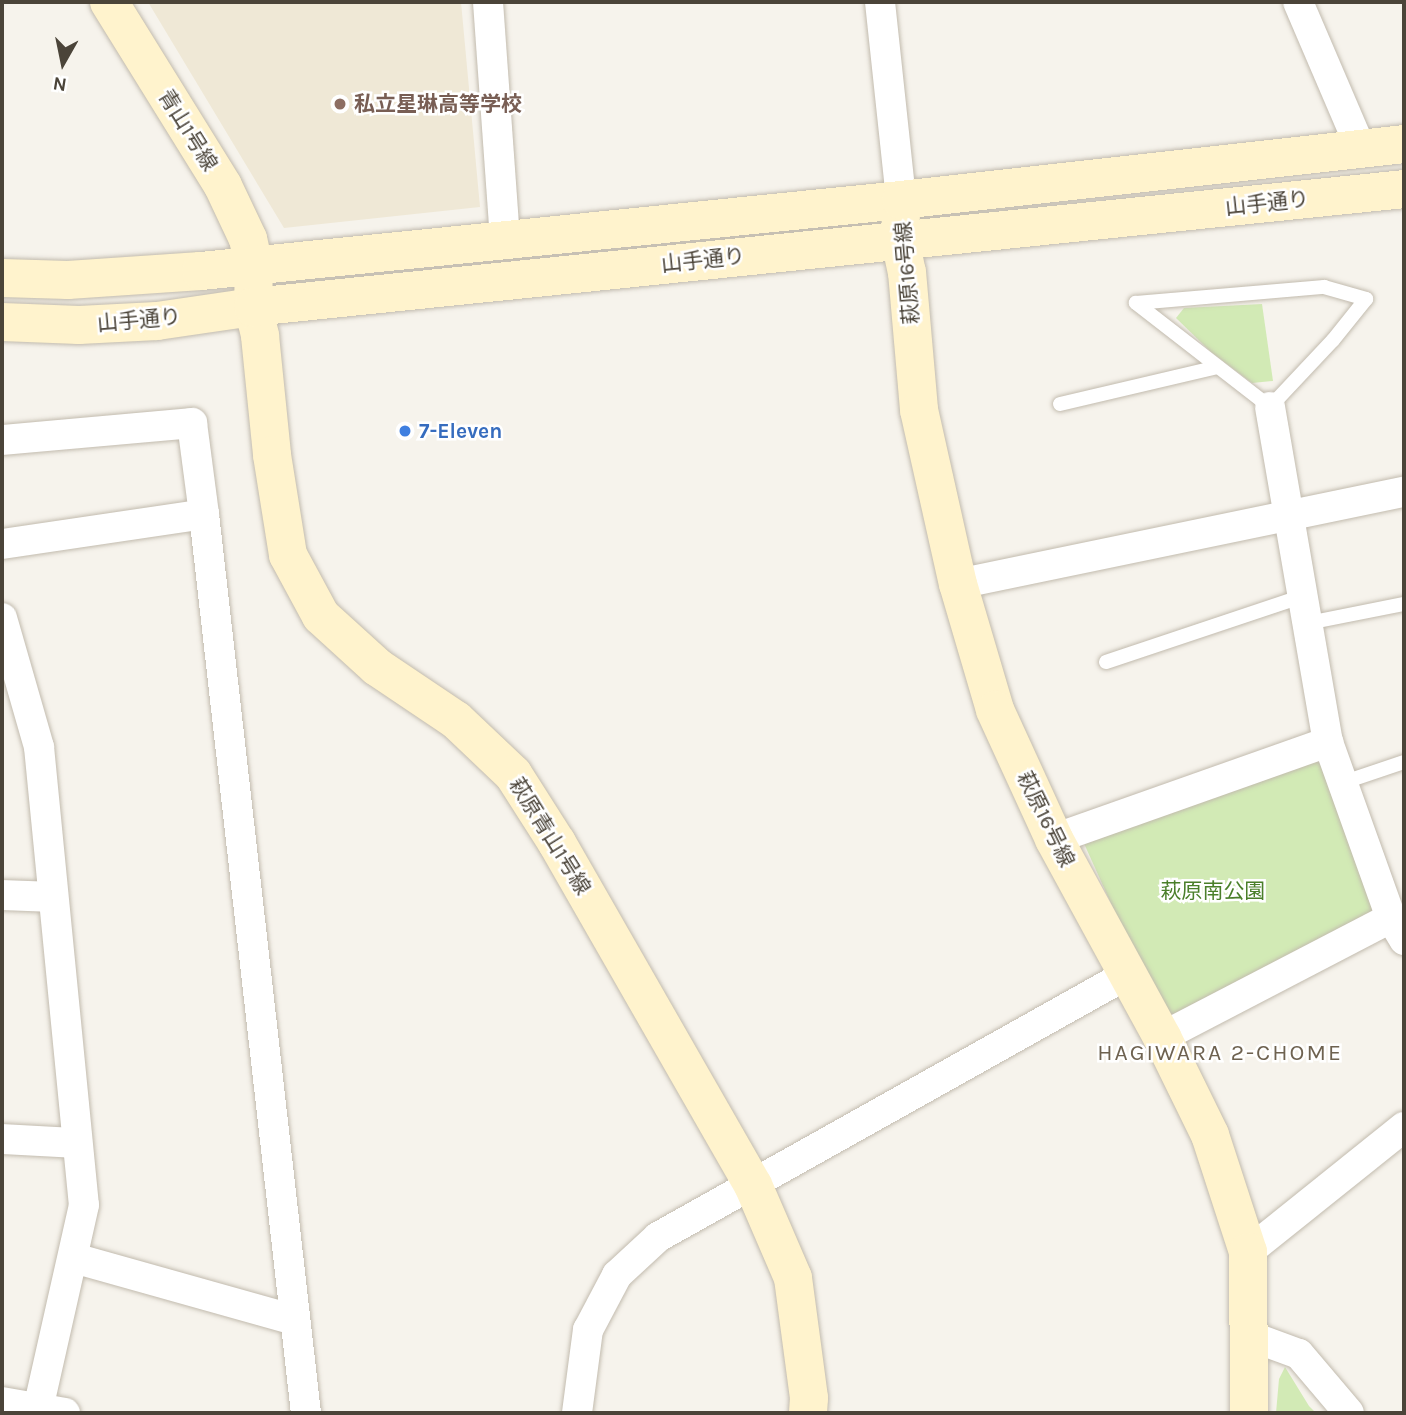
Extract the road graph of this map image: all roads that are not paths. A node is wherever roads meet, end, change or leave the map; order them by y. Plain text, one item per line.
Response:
1 (109, 2) edge
2 (488, 2) edge
3 (880, 2) edge
4 (1298, 2) edge
5 (1404, 144) edge
6 (1361, 149) junction
7 (1404, 189) edge
8 (901, 200) junction
9 (505, 238) junction
10 (900, 240) junction
11 (254, 264) junction
12 (2, 278) edge
13 (253, 307) junction
14 (2, 322) edge
15 (1218, 367) junction
16 (1060, 404) dead end
17 (1270, 407) junction
18 (2, 440) edge
19 (1404, 492) edge
20 (204, 514) junction
21 (1290, 515) junction
22 (2, 544) edge
23 (958, 584) junction
24 (1404, 604) edge
25 (1305, 610) junction
26 (2, 618) edge
27 (1106, 662) dead end
28 (1328, 743) junction
29 (1404, 762) edge
30 (1342, 783) junction
31 (1054, 839) junction
32 (2, 895) edge
33 (52, 897) junction
34 (1399, 928) edge
35 (1126, 975) junction
36 (1162, 1037) junction
37 (1404, 1127) edge
38 (2, 1139) edge
39 (77, 1143) junction
40 (752, 1185) junction
41 (1248, 1252) junction
42 (74, 1258) junction
43 (294, 1320) junction
44 (1250, 1336) junction
45 (2, 1402) edge
46 (47, 1412) edge
47 (306, 1413) edge
48 (577, 1413) edge
49 (808, 1413) edge
50 (1250, 1413) edge
51 (1349, 1413) edge

1 - 11 street, 青山1号線
2 - 9 street
3 - 8 street
4 - 6 street
5 - 6 street, 山手通り
6 - 8 street, 山手通り
7 - 10 street, 山手通り
8 - 9 street, 山手通り
8 - 10 street, 萩原16号線
9 - 11 street, 山手通り
10 - 13 street, 山手通り
10 - 23 street, 萩原16号線
11 - 12 street, 山手通り
11 - 13 street, 萩原青山1号線
13 - 14 street, 山手通り
13 - 40 street, 萩原青山1号線
15 - 16 lane
15 - 17 lane
15 - 17 lane
17 - 21 street
18 - 20 street
19 - 21 street
20 - 22 street
20 - 43 street
21 - 23 street
21 - 25 street
23 - 31 street, 萩原16号線
24 - 25 lane
25 - 27 lane
25 - 28 street
26 - 33 street
28 - 30 street
28 - 31 street
29 - 30 lane
30 - 34 street
31 - 35 street, 萩原16号線
32 - 33 street
33 - 39 street
34 - 36 street
35 - 36 street, 萩原16号線
35 - 40 street
36 - 41 street, 萩原16号線
37 - 41 street
38 - 39 street
39 - 42 street
40 - 48 street
40 - 49 street, 萩原青山1号線
41 - 44 street, 萩原16号線
42 - 43 street
42 - 46 street
43 - 47 street
44 - 50 street, 萩原16号線
44 - 51 street
45 - 46 street

